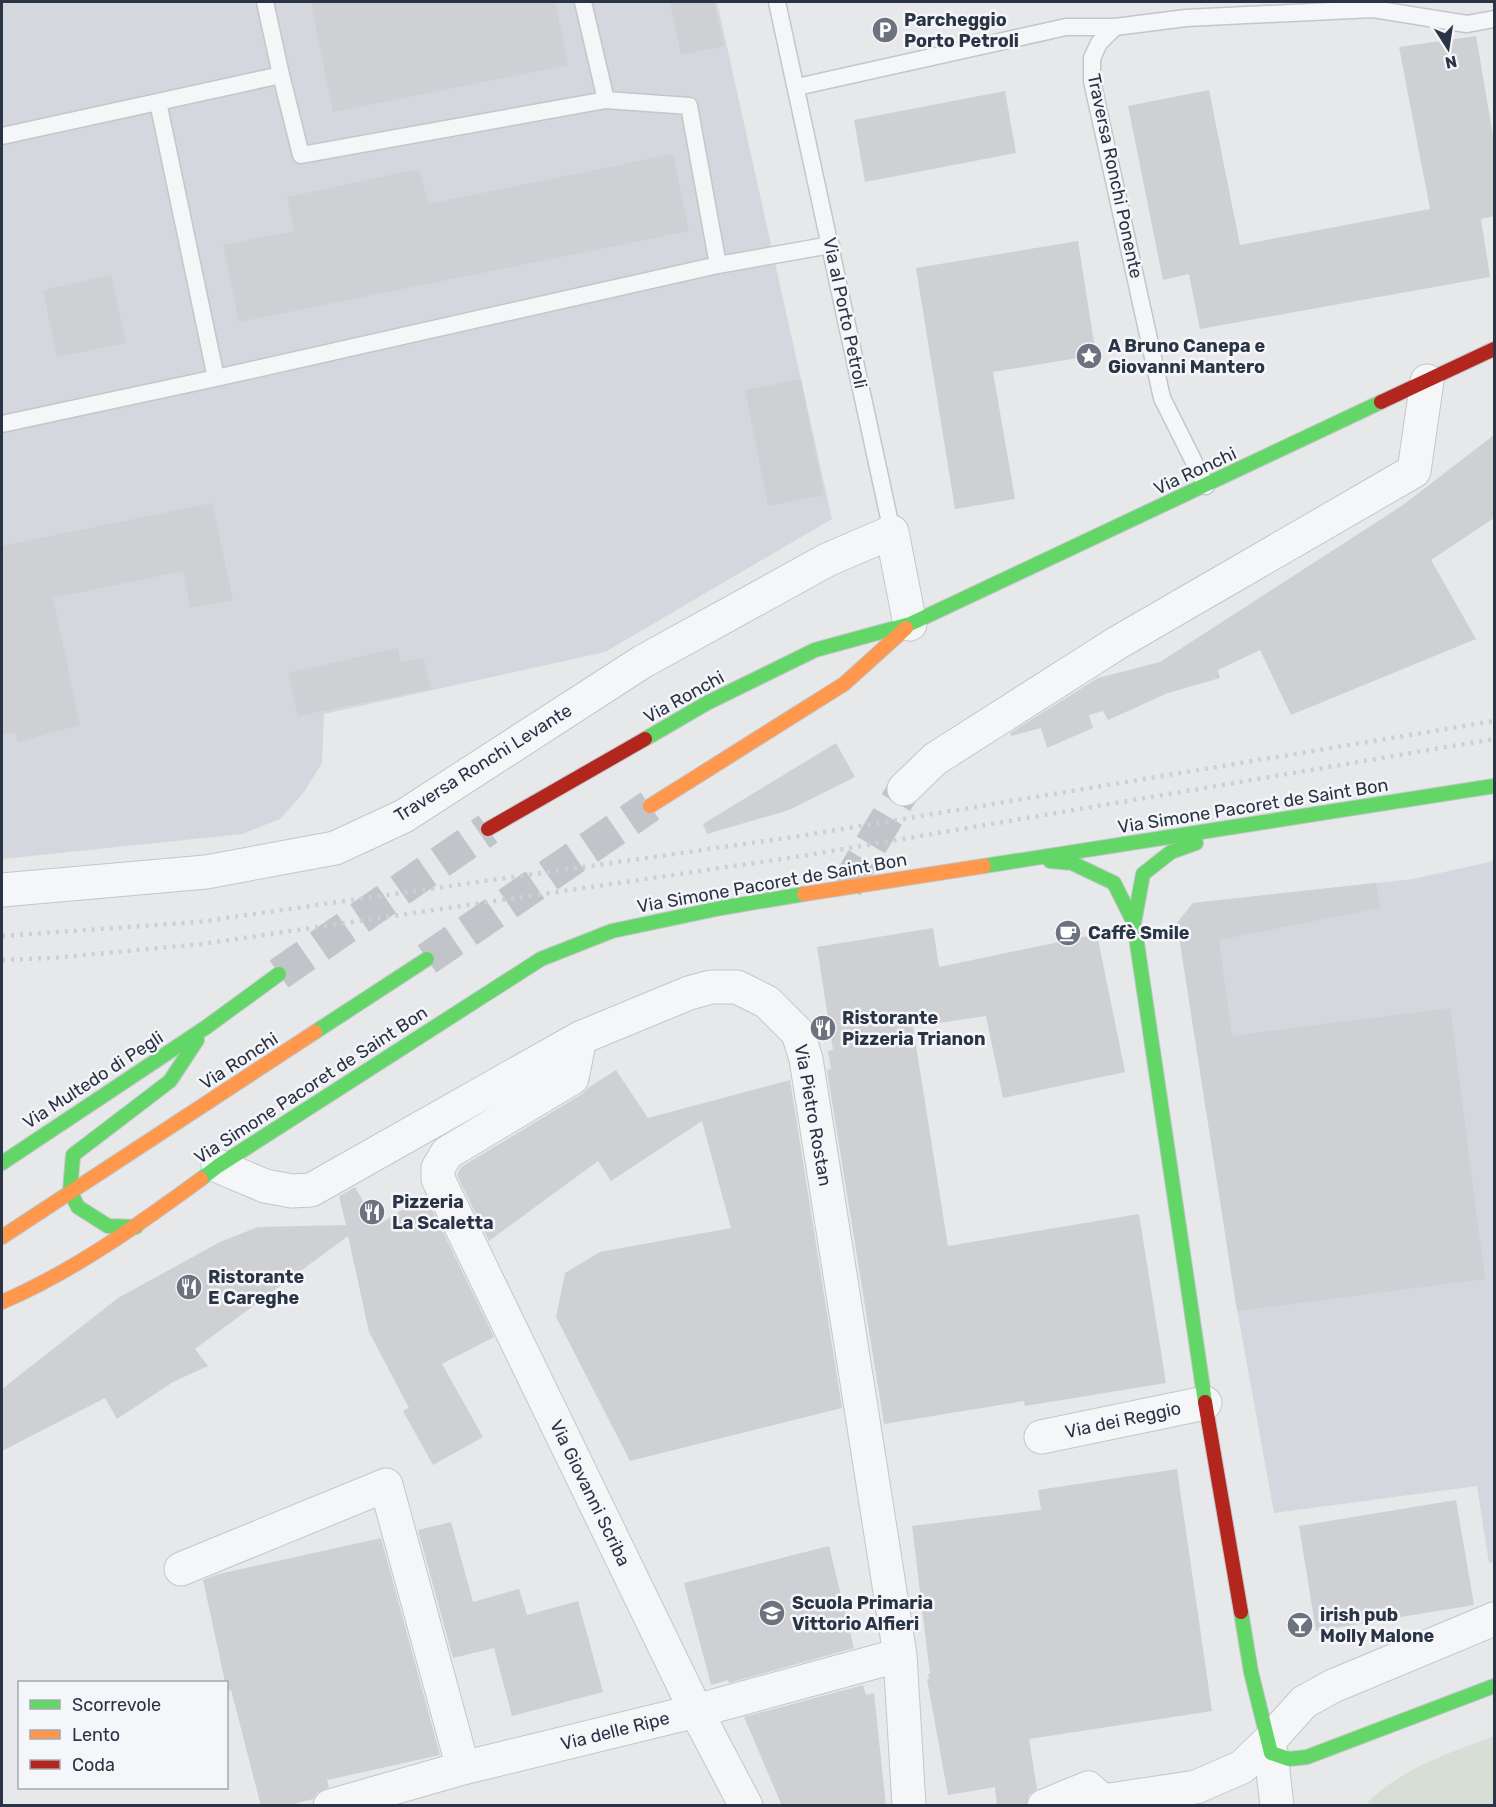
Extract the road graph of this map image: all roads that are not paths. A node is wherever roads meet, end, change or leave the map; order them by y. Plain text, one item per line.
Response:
1 (265, 2) edge
2 (583, 2) edge
3 (777, 2) edge
4 (1494, 20) edge
5 (1115, 27) junction
6 (281, 75) junction
7 (797, 87) junction
8 (606, 100) junction
9 (159, 102) junction
10 (2, 136) edge
11 (831, 245) junction
12 (718, 265) junction
13 (1494, 349) edge
14 (216, 378) junction
15 (1427, 381) junction
16 (2, 424) edge
17 (1206, 486) junction
18 (892, 532) junction
19 (910, 624) junction
20 (1494, 786) edge
21 (904, 789) tunnel mouth
22 (650, 806) tunnel mouth
23 (1241, 827) junction
24 (488, 829) tunnel mouth
25 (1021, 859) junction
26 (2, 890) edge
27 (1134, 923) junction
28 (427, 959) tunnel mouth
29 (279, 974) tunnel mouth
30 (206, 1028) junction
31 (580, 1038) junction
32 (2, 1163) edge
33 (218, 1166) junction
34 (70, 1191) junction
35 (136, 1227) junction
36 (2, 1237) edge
37 (2, 1302) edge
38 (1205, 1403) junction
39 (1041, 1437) dead end
40 (181, 1569) dead end
41 (1494, 1619) edge
42 (900, 1656) junction
43 (1494, 1686) edge
44 (696, 1711) junction
45 (1270, 1747) junction
46 (463, 1768) junction
47 (330, 1806) edge
48 (746, 1806) edge
49 (909, 1806) edge
50 (1044, 1806) edge
51 (1277, 1806) edge

1 - 6 lane
2 - 8 lane
3 - 7 lane, Via al Porto Petroli
4 - 5 lane
5 - 7 lane
5 - 17 lane, Traversa Ronchi Ponente
6 - 8 lane
6 - 9 lane
7 - 11 lane, Via al Porto Petroli
8 - 12 lane
9 - 10 lane
9 - 14 lane
11 - 12 lane
11 - 18 lane, Via al Porto Petroli
12 - 14 lane
13 - 15 main road, Via Ronchi
14 - 16 lane
15 - 17 main road, Via Ronchi
15 - 21 street
17 - 19 main road, Via Ronchi
18 - 19 street, Via al Porto Petroli
18 - 26 street, Traversa Ronchi Levante
19 - 22 main road, Via Ronchi
19 - 24 main road, Via Ronchi
20 - 23 main road, Via Simone Pacoret de Saint Bon
23 - 25 main road, Via Simone Pacoret de Saint Bon
23 - 27 main road
25 - 27 main road
25 - 33 main road, Via Simone Pacoret de Saint Bon
27 - 38 main road
28 - 34 main road, Via Ronchi
29 - 30 main road, Via Multedo di Pegli
30 - 32 main road, Via Multedo di Pegli
30 - 34 main road, Via Multedo di Pegli
31 - 33 street, Via Pietro Rostan
31 - 42 street, Via Pietro Rostan
31 - 44 street, Via Giovanni Scriba
33 - 35 main road, Via Simone Pacoret de Saint Bon
34 - 35 main road
34 - 36 main road
35 - 37 main road
38 - 39 street, Via dei Reggio
38 - 45 main road
40 - 46 street
41 - 45 street
42 - 44 street, Via delle Ripe
42 - 49 street, Via Pietro Rostan
43 - 45 main road
44 - 46 street, Via delle Ripe
44 - 48 street, Via Giovanni Scriba
45 - 50 street
45 - 51 street
46 - 47 street, Via delle Ripe

